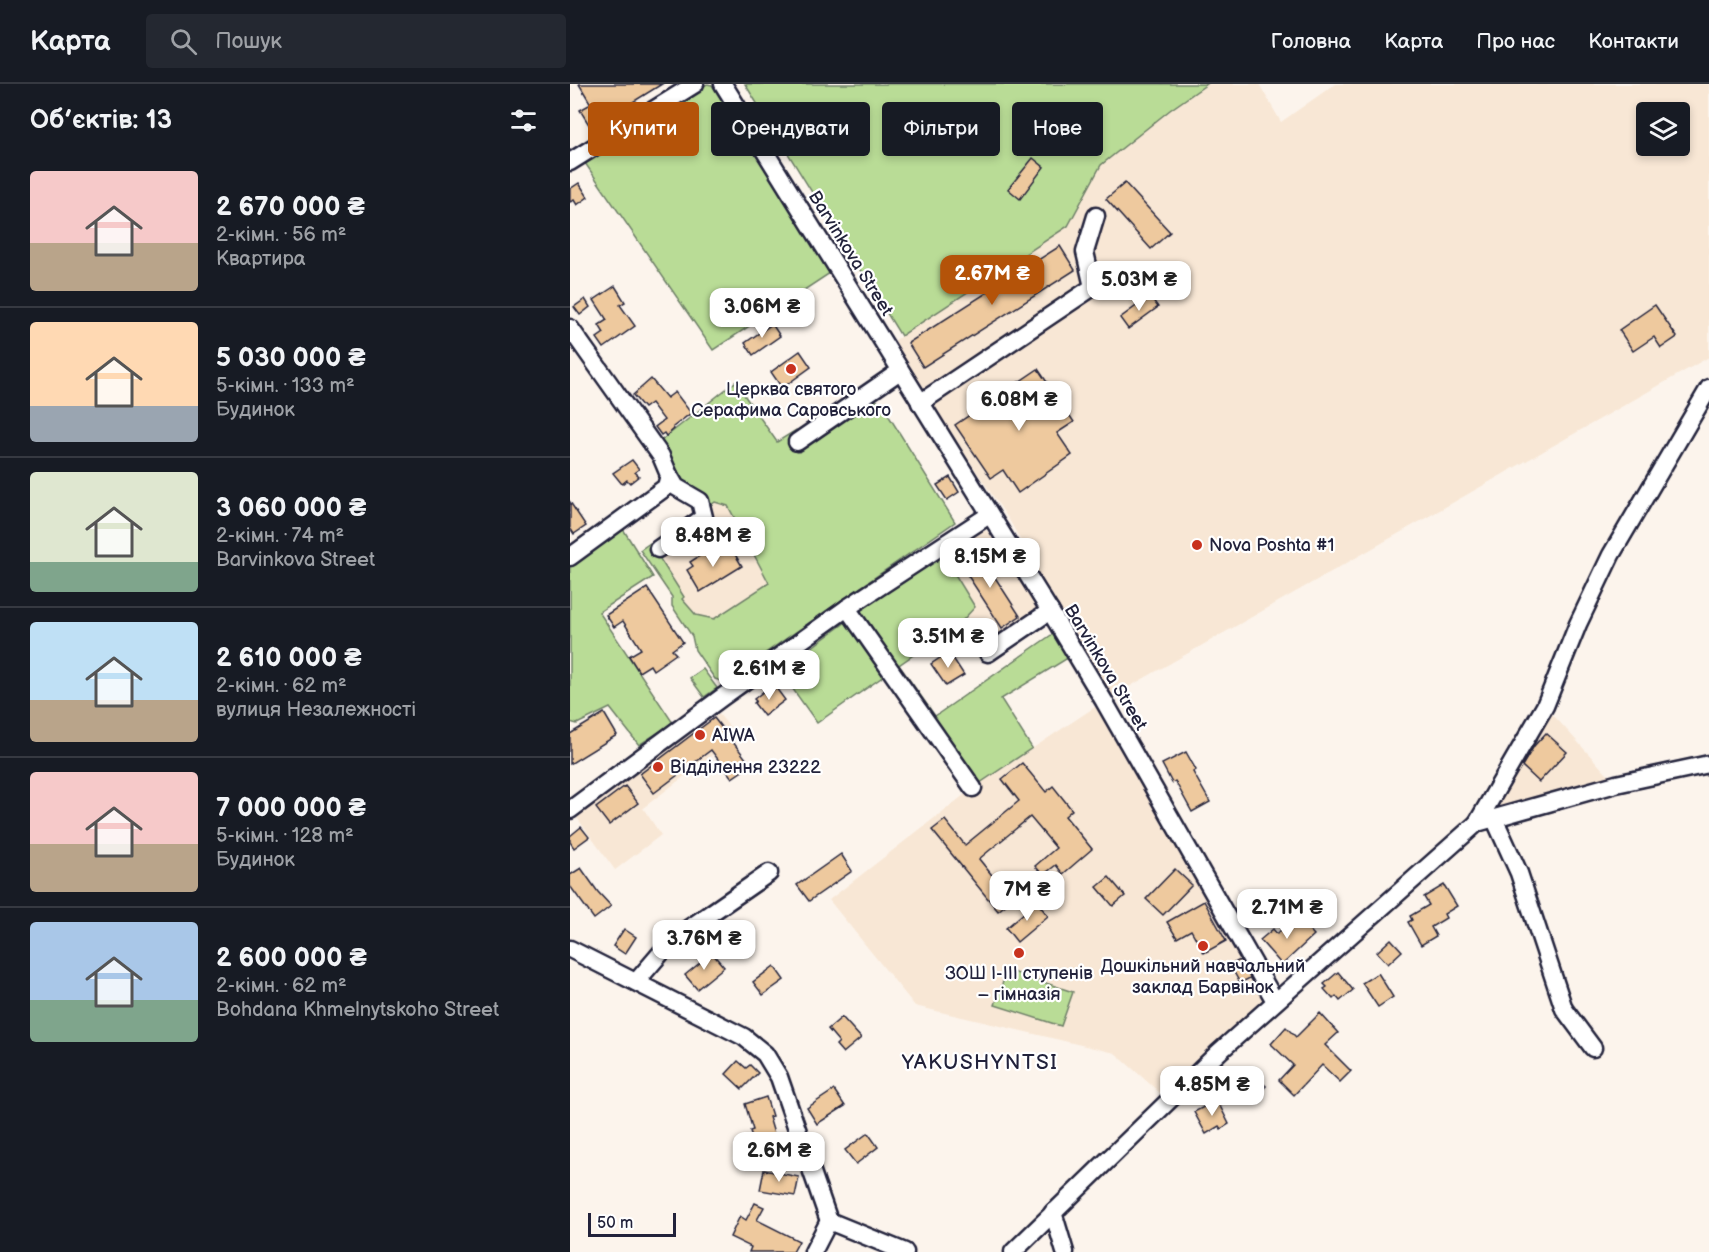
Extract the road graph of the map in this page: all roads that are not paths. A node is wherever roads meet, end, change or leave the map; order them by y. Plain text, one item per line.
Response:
1 (695, 84) edge
2 (723, 84) edge
3 (570, 162) edge
4 (1096, 216) dead end
5 (570, 328) edge
6 (900, 371) junction
7 (1709, 388) edge
8 (920, 403) junction
9 (797, 442) dead end
10 (669, 475) junction
11 (989, 515) junction
12 (658, 549) dead end
13 (570, 557) edge
14 (847, 608) junction
15 (1050, 611) junction
16 (988, 652) dead end
17 (1709, 764) edge
18 (973, 788) dead end
19 (570, 810) edge
20 (1494, 818) junction
21 (1477, 823) junction
22 (769, 873) dead end
23 (570, 949) edge
24 (636, 982) junction
25 (1275, 1001) junction
26 (1593, 1048) dead end
27 (1053, 1212) junction
28 (829, 1221) junction
29 (813, 1252) edge
30 (905, 1252) edge
31 (1014, 1252) edge
32 (1065, 1252) edge

1 - 3 street
2 - 6 street, Barvinkova Street
4 - 8 street
5 - 10 street
6 - 8 street, Barvinkova Street
6 - 9 street
7 - 21 street
8 - 11 street, Barvinkova Street
10 - 12 street
10 - 13 street
11 - 14 street
11 - 15 street, Barvinkova Street
14 - 18 street
14 - 19 street
15 - 16 street
15 - 25 street, Barvinkova Street
17 - 20 street
20 - 21 street
20 - 26 street
21 - 25 street
22 - 24 street
23 - 24 street
24 - 28 street
25 - 27 street
27 - 31 street
27 - 32 street
28 - 29 street
28 - 30 street

